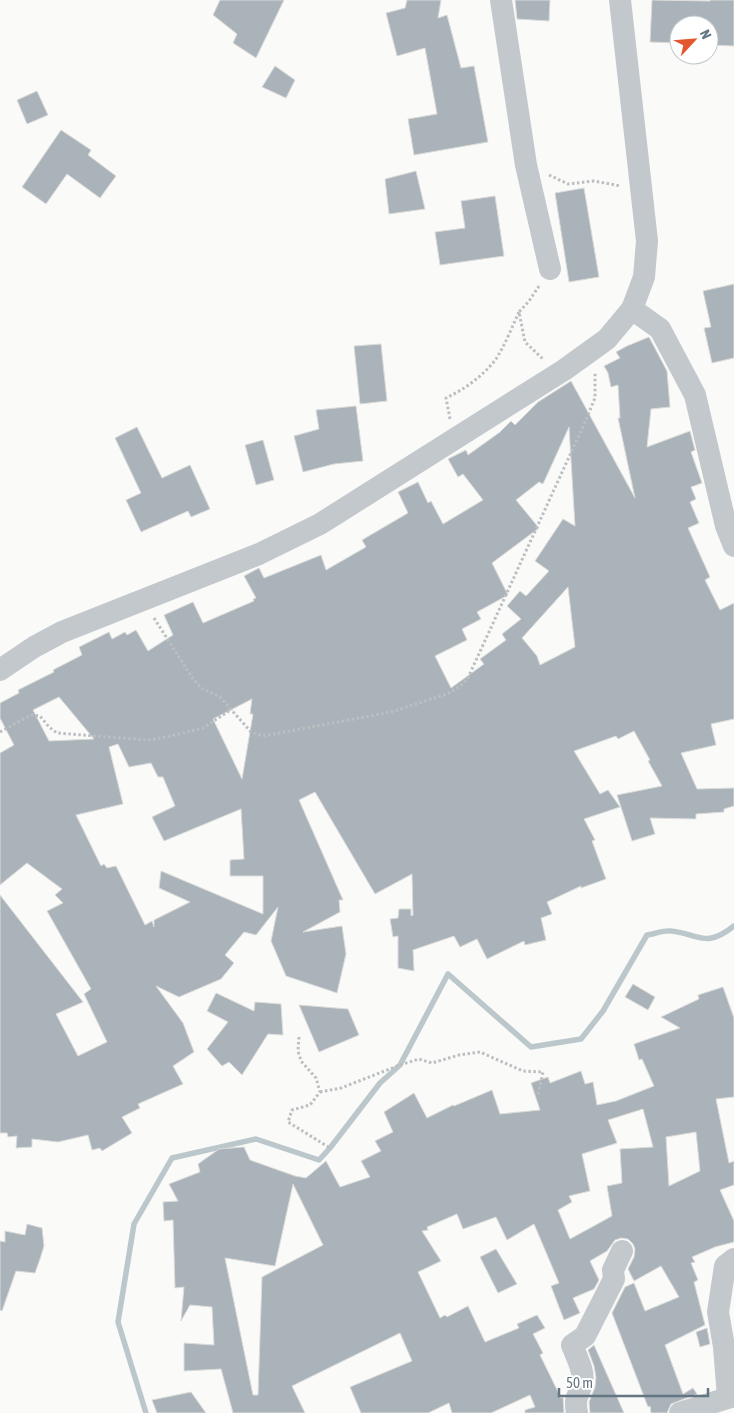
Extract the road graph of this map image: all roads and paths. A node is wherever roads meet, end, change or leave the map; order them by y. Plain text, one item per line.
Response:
1 (501, 0) edge
2 (620, 0) edge
3 (526, 165) junction
4 (643, 194) junction
5 (550, 269) joint
6 (632, 309) junction
7 (519, 312) junction
8 (594, 349) junction
9 (564, 370) junction
10 (450, 422) dead end
11 (734, 546) edge
12 (142, 600) junction
13 (0, 670) edge
14 (232, 709) junction
15 (0, 732) edge
16 (299, 1037) dead end
17 (320, 1092) junction
18 (538, 1095) dead end
19 (330, 1148) dead end
20 (622, 1251) dead end
21 (734, 1259) edge
22 (731, 1396) edge
23 (577, 1413) edge
24 (680, 1413) edge

1 - 3 street
2 - 4 street
3 - 4 path
3 - 5 street
4 - 6 street
5 - 7 path
6 - 8 street
6 - 11 street
7 - 9 path
7 - 10 path
8 - 9 street
8 - 14 path
9 - 12 street
12 - 13 street
12 - 14 path
14 - 15 path
16 - 17 path
17 - 18 path
17 - 19 path
20 - 23 street
21 - 22 street
22 - 24 street

